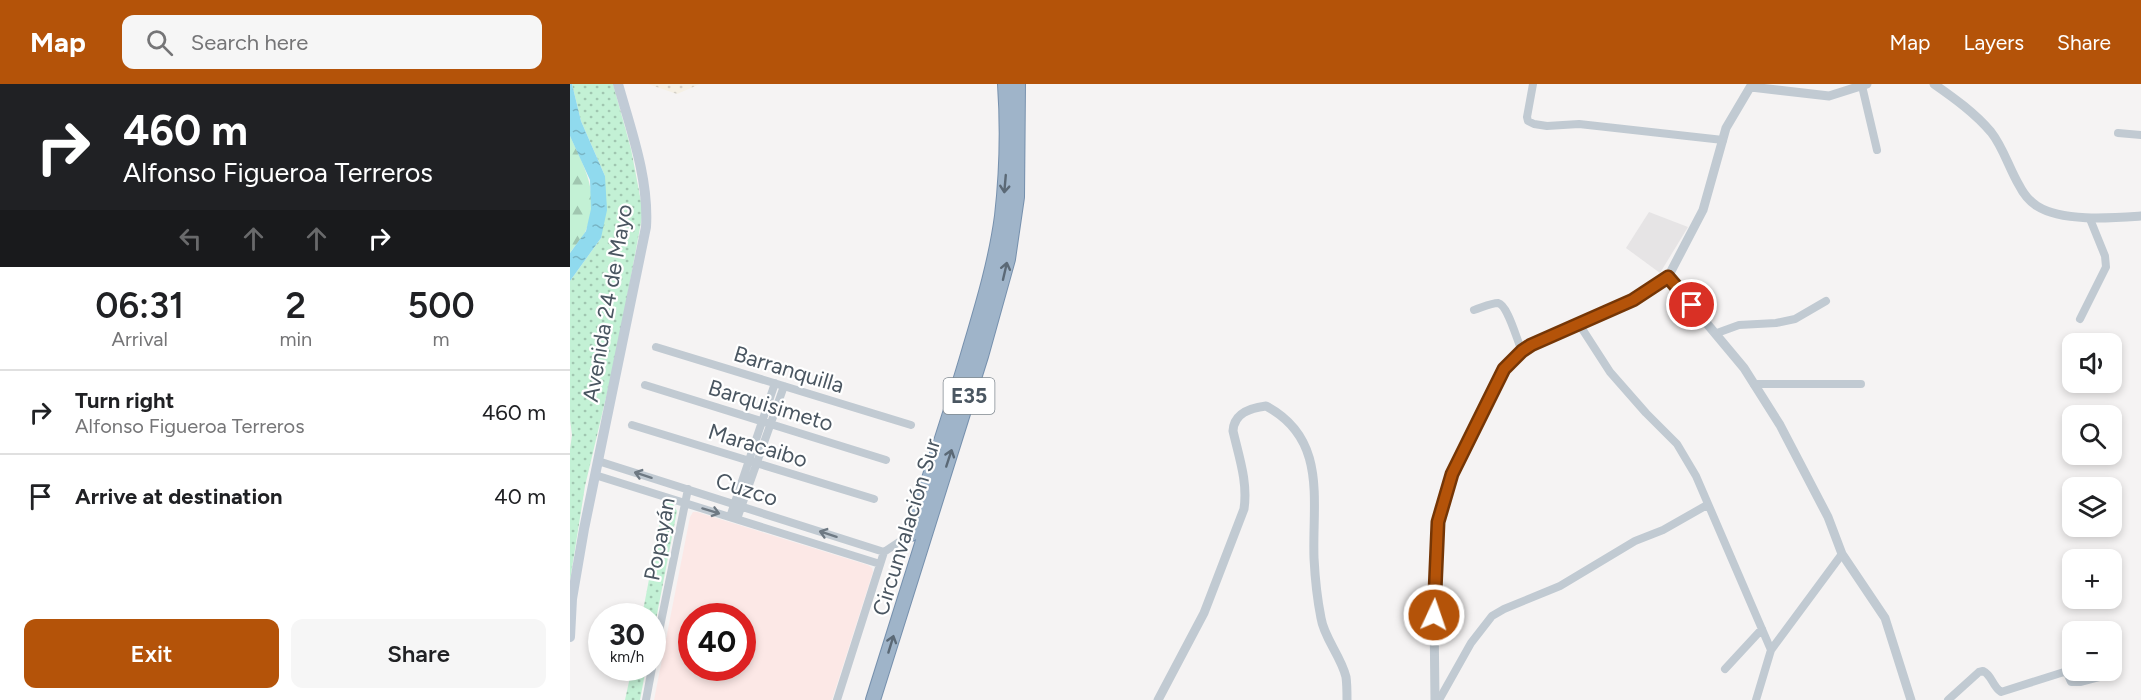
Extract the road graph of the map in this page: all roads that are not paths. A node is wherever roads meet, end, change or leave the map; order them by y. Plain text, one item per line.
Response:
1 (618, 84) edge
2 (1005, 84) edge
3 (1018, 84) edge
4 (1533, 84) edge
5 (1934, 84) edge
6 (1864, 85) edge
7 (1752, 86) edge
8 (2118, 132) dead end
9 (2141, 135) edge
10 (1723, 140) junction
11 (1877, 150) dead end
12 (2141, 216) edge
13 (2090, 219) junction
14 (1668, 277) junction
15 (1826, 300) dead end
16 (1474, 310) dead end
17 (2080, 319) dead end
18 (1580, 324) junction
19 (1717, 333) junction
20 (656, 346) dead end
21 (1522, 351) junction
22 (775, 383) junction
23 (1754, 384) junction
24 (1861, 384) dead end
25 (645, 385) dead end
26 (784, 386) junction
27 (766, 423) junction
28 (632, 425) dead end
29 (911, 425) dead end
30 (886, 460) dead end
31 (598, 461) junction
32 (753, 462) junction
33 (595, 475) junction
34 (688, 489) junction
35 (874, 499) dead end
36 (685, 503) junction
37 (738, 505) junction
38 (1707, 505) junction
39 (734, 518) junction
40 (911, 534) joint
41 (884, 552) junction
42 (1842, 554) junction
43 (880, 564) junction
44 (665, 603) edge
45 (1762, 629) junction
46 (570, 637) edge
47 (1771, 650) junction
48 (1725, 669) dead end
49 (2062, 673) edge
50 (649, 681) edge
51 (2071, 681) edge
52 (2086, 681) edge
53 (646, 700) edge
54 (837, 700) edge
55 (873, 700) edge
56 (1158, 700) edge
57 (1347, 700) edge
58 (1437, 700) edge
59 (1756, 700) edge
60 (1911, 700) edge
61 (1948, 700) edge

1 - 31 main road, Avenida 24 de Mayo
2 -> 40 highway, Circunvalación Sur / E35
55 -> 3 highway, Circunvalación Sur / E35
4 - 10 street
5 - 13 street
6 - 7 street
6 - 11 street
7 - 10 street
8 - 9 street
10 - 14 street
12 - 13 street
13 - 17 street
14 - 18 street
14 - 19 street
15 - 19 street
16 - 21 street
18 - 21 street
18 - 38 street
19 - 23 street
20 - 22 street, Barranquilla
21 - 58 street
22 - 26 street, Barranquilla
22 - 27 street
23 - 24 street
23 - 42 street
25 - 27 street, Barquisimeto
26 - 27 street
26 - 29 street, Barranquilla
27 - 30 street, Barquisimeto
27 - 32 street
28 - 32 street, Maracaibo
31 - 33 main road, Avenida 24 de Mayo
34 -> 31 street, Cuzco
32 - 35 street, Maracaibo
32 - 37 street
33 - 36 street, Cuzco
33 - 46 main road, Avenida 24 de Mayo
34 - 36 street, Popayán
34 - 37 street, Cuzco
36 -> 39 street, Cuzco
36 - 44 street, Popayán
37 - 39 street
41 -> 37 street, Cuzco
38 - 45 street
38 - 58 street
39 - 43 street, Cuzco
40 - 41 street
41 - 43 street
42 - 47 street
42 - 60 street
43 - 54 street
45 - 47 street
45 - 48 street
47 - 59 street
49 - 61 street
50 - 53 street, Popayán
51 - 52 street
56 - 57 street

